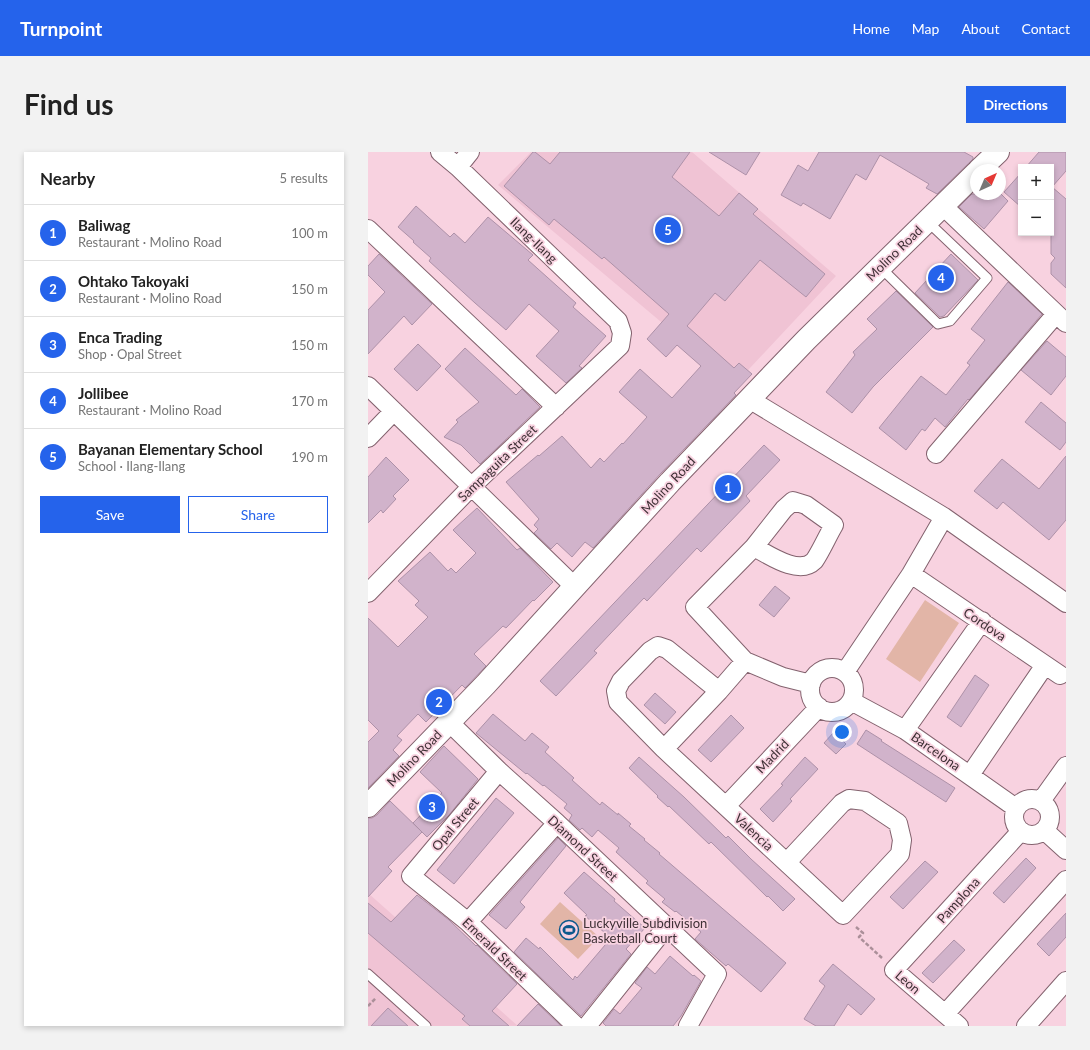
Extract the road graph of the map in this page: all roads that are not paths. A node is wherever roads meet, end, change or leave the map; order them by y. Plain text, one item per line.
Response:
1 (440, 152) edge
2 (470, 152) edge
3 (994, 153) edge
4 (984, 164) edge
5 (458, 167) junction
6 (970, 179) edge
7 (943, 206) junction
8 (927, 221) junction
9 (368, 229) edge
10 (880, 267) junction
11 (1061, 318) edge
12 (622, 333) joint
13 (368, 386) edge
14 (749, 399) junction
15 (556, 407) junction
16 (394, 411) junction
17 (368, 438) edge
18 (936, 454) dead end
19 (472, 486) junction
20 (944, 517) junction
21 (754, 547) junction
22 (911, 574) junction
23 (575, 587) junction
24 (368, 593) edge
25 (1066, 603) edge
26 (982, 621) junction
27 (745, 661) junction
28 (1045, 665) junction
29 (845, 672) junction
30 (1060, 675) dead end
31 (811, 684) junction
32 (719, 691) junction
33 (851, 701) junction
34 (819, 707) junction
35 (449, 722) junction
36 (905, 730) junction
37 (664, 749) junction
38 (1066, 766) edge
39 (499, 771) junction
40 (970, 775) junction
41 (1040, 802) junction
42 (368, 806) edge
43 (726, 806) junction
44 (1016, 808) junction
45 (557, 823) junction
46 (1044, 830) junction
47 (1021, 831) junction
48 (1066, 850) edge
49 (787, 862) junction
50 (411, 876) joint
51 (1066, 880) edge
52 (468, 922) junction
53 (666, 927) junction
54 (894, 970) joint
55 (368, 974) edge
56 (1066, 981) edge
57 (945, 1014) junction
58 (426, 1026) edge
59 (576, 1026) edge
60 (587, 1026) edge
61 (688, 1026) edge
62 (959, 1026) edge
63 (1026, 1026) edge

1 - 5 street, Ilang-Ilang
2 - 5 street
3 - 4 main road
5 - 12 street, Ilang-Ilang
6 - 7 main road, Molino Road
7 - 8 main road, Molino Road
7 - 11 street
8 - 10 main road, Molino Road
8 - 10 lane
9 - 15 street
10 - 14 main road, Molino Road
11 - 18 street
12 - 15 street, Sampaguita Street
13 - 16 street
14 - 20 street
14 - 23 main road, Molino Road
15 - 19 street, Sampaguita Street
16 - 17 street
16 - 19 street
19 - 23 street
19 - 24 street, Sampaguita Street
20 - 22 street
20 - 25 street
21 - 21 street
21 - 27 street
22 - 26 street, Cordova
22 - 29 street
23 - 35 main road, Molino Road
26 - 28 street, Cordova
26 - 36 street
27 - 31 street
27 - 32 street
28 - 30 street, Cordova
28 - 40 street
29 - 31 street
29 - 33 street
31 - 34 street
32 - 37 street
32 - 37 street, Valencia
33 - 34 street
33 - 36 street, Barcelona
34 - 43 street, Madrid
35 - 39 street, Diamond Street
35 - 42 main road, Molino Road
36 - 40 street, Barcelona
37 - 43 street, Valencia
38 - 41 street
39 - 45 street, Diamond Street
39 - 50 street, Opal Street
40 - 44 street, Barcelona
41 - 44 street
41 - 46 street
43 - 49 street, Valencia
44 - 47 street
45 - 52 street
45 - 53 street, Diamond Street
46 - 47 street
46 - 48 street
47 - 54 street, Pamplona
49 - 49 street, Valencia
50 - 52 street, Emerald Street
51 - 57 street
52 - 59 street, Emerald Street
53 - 60 street
53 - 61 street, Diamond Street
54 - 57 street, Leon
55 - 58 lane
56 - 63 street
57 - 62 street, Leon

